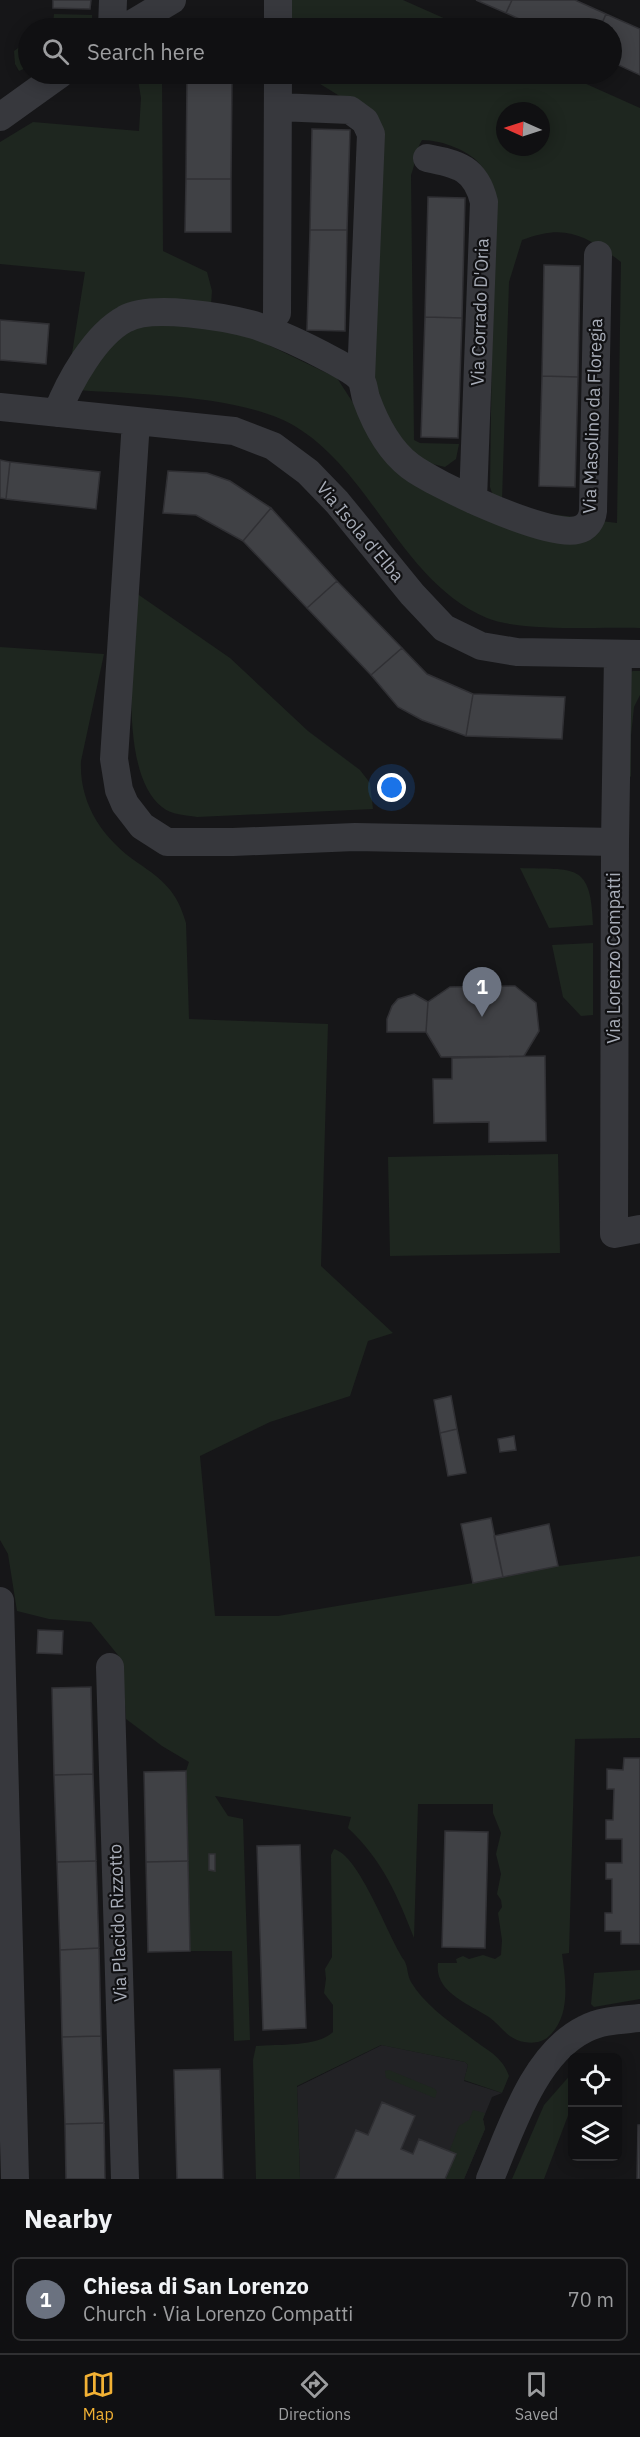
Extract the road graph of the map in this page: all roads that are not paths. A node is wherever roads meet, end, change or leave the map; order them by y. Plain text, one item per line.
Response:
1 (113, 0) edge
2 (172, 0) edge
3 (278, 0) edge
4 (112, 18) edge
5 (142, 18) edge
6 (278, 18) edge
7 (46, 84) edge
8 (278, 84) edge
9 (278, 107) junction
10 (0, 117) edge
11 (428, 158) dead end
12 (598, 255) dead end
13 (277, 313) dead end
14 (361, 379) junction
15 (0, 407) edge
16 (57, 413) junction
17 (136, 421) junction
18 (473, 500) junction
19 (629, 655) edge
20 (615, 842) junction
21 (640, 1229) edge
22 (0, 1601) edge
23 (110, 1667) dead end
24 (640, 2018) edge
25 (15, 2179) edge
26 (125, 2179) edge
27 (490, 2179) edge

1 - 4 street
2 - 5 street
3 - 6 street
7 - 10 street
8 - 9 street
9 - 13 street
9 - 14 street, Via Masolino da Floregia
11 - 18 street, Via Corrado D'Oria
12 - 18 street, Via Masolino da Floregia
14 - 16 street
14 - 18 street, Via Masolino da Floregia
15 - 16 street, Via Isola d'Elba
16 - 17 street, Via Isola d'Elba
17 - 19 street, Via Isola d'Elba
17 - 20 street
19 - 20 street, Via Lorenzo Compatti
20 - 21 street, Via Lorenzo Compatti
22 - 25 street
23 - 26 street, Via Placido Rizzotto
24 - 27 street

